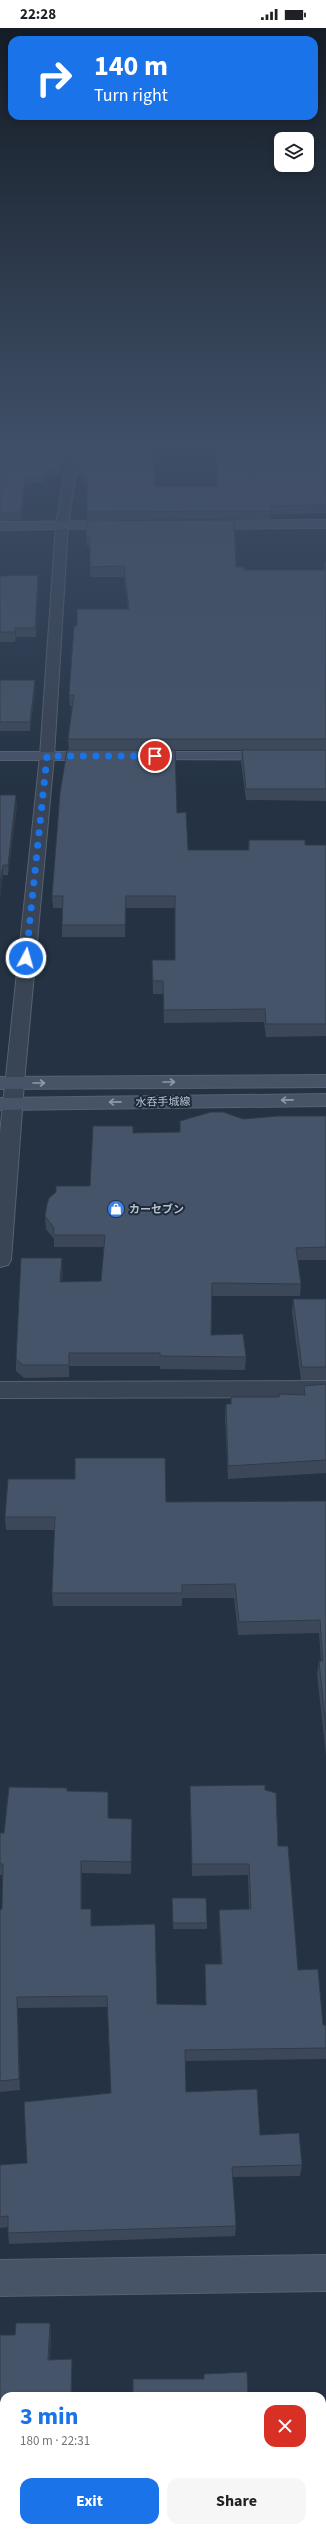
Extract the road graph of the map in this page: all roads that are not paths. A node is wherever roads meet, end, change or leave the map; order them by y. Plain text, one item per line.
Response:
1 (60, 558) edge
2 (0, 756) edge
3 (47, 756) junction
4 (111, 756) edge
5 (126, 756) edge
6 (326, 756) edge
7 (326, 1081) edge
8 (7, 1083) edge
9 (326, 1100) edge
10 (6, 1104) edge
11 (0, 1260) edge
12 (326, 1388) edge
13 (0, 1390) edge
14 (326, 2273) edge
15 (0, 2278) edge

1 - 3 street
2 - 3 street
3 - 4 street
3 - 8 street
5 - 6 street
8 -> 7 street, 水呑手城線
8 - 10 street
9 -> 10 street, 水呑手城線
10 - 11 street
12 - 13 street
14 - 15 street

